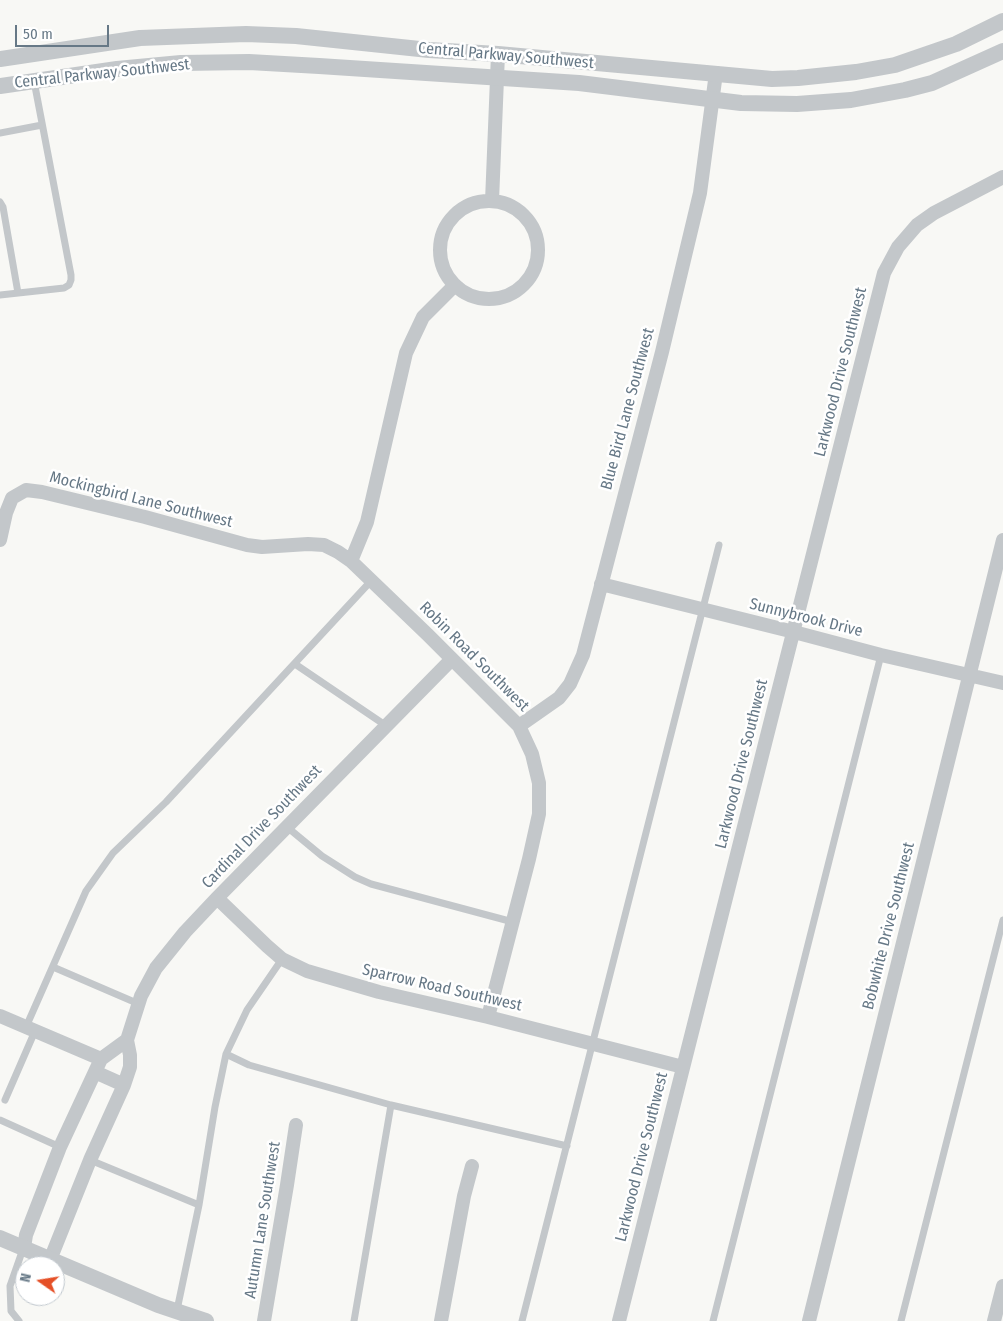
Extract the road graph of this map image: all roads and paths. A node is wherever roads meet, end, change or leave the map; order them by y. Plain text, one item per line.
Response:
1 (1003, 21) edge
2 (1003, 50) edge
3 (498, 54) junction
4 (0, 59) edge
5 (716, 73) junction
6 (497, 78) junction
7 (34, 80) junction
8 (0, 86) edge
9 (713, 100) junction
10 (42, 125) junction
11 (0, 132) edge
12 (1003, 178) edge
13 (492, 201) junction
14 (0, 202) edge
15 (455, 285) junction
16 (18, 293) junction
17 (0, 295) edge
18 (0, 540) edge
19 (1003, 540) edge
20 (308, 544) joint
21 (718, 545) dead end
22 (350, 561) junction
23 (371, 581) junction
24 (601, 584) junction
25 (702, 610) junction
26 (794, 632) junction
27 (881, 655) junction
28 (452, 659) junction
29 (295, 664) junction
30 (969, 676) junction
31 (1003, 683) edge
32 (386, 725) junction
33 (519, 726) junction
34 (287, 827) junction
35 (217, 898) junction
36 (1003, 920) edge
37 (513, 922) junction
38 (282, 959) junction
39 (53, 967) junction
40 (138, 1004) junction
41 (0, 1016) edge
42 (488, 1017) junction
43 (30, 1029) junction
44 (127, 1040) junction
45 (593, 1043) junction
46 (226, 1054) junction
47 (101, 1059) junction
48 (682, 1067) junction
49 (95, 1072) junction
50 (124, 1085) junction
51 (5, 1100) dead end
52 (391, 1105) junction
53 (0, 1120) edge
54 (296, 1125) dead end
55 (567, 1146) junction
56 (60, 1147) junction
57 (90, 1160) junction
58 (472, 1166) dead end
59 (199, 1205) junction
60 (0, 1238) edge
61 (24, 1248) junction
62 (41, 1256) edge
63 (52, 1256) edge
64 (65, 1266) edge
65 (1003, 1286) edge
66 (185, 1316) edge
67 (19, 1321) edge
68 (206, 1321) edge
69 (264, 1321) edge
70 (354, 1321) edge
71 (441, 1321) edge
72 (522, 1321) edge
73 (619, 1321) edge
74 (713, 1321) edge
75 (809, 1321) edge
76 (901, 1321) edge
77 (994, 1321) edge

1 - 5 street, Central Parkway Southwest
2 - 9 street, Central Parkway Southwest
3 - 4 street, Central Parkway Southwest
3 - 5 street, Central Parkway Southwest
3 - 6 street
5 - 9 street, Blue Bird Lane Southwest
6 - 7 street, Central Parkway Southwest
6 - 9 street, Central Parkway Southwest
6 - 13 street
7 - 8 street, Central Parkway Southwest
7 - 10 lane
9 - 24 street, Blue Bird Lane Southwest
10 - 11 lane
10 - 16 lane
12 - 26 street, Larkwood Drive Southwest
13 - 15 street
13 - 15 street
14 - 16 lane
15 - 22 street
16 - 17 lane
18 - 20 street, Mockingbird Lane Southwest
19 - 30 street, Bobwhite Drive Southwest
20 - 22 street, Robin Road Southwest
21 - 25 lane
22 - 23 street, Robin Road Southwest
23 - 28 street, Robin Road Southwest
23 - 29 lane
24 - 25 street, Sunnybrook Drive
24 - 33 street, Blue Bird Lane Southwest
25 - 26 street, Sunnybrook Drive
25 - 45 lane
26 - 27 street, Sunnybrook Drive
26 - 48 street, Larkwood Drive Southwest
27 - 30 street, Sunnybrook Drive
27 - 74 lane
28 - 32 street, Cardinal Drive Southwest
28 - 33 street, Robin Road Southwest
29 - 32 lane
29 - 39 lane
30 - 31 street, Sunnybrook Drive
30 - 75 street, Bobwhite Drive Southwest
32 - 34 street, Cardinal Drive Southwest
33 - 37 street, Robin Road Southwest
34 - 35 street, Cardinal Drive Southwest
34 - 37 lane
35 - 38 street, Sparrow Road Southwest
35 - 40 street, Cardinal Drive Southwest
36 - 76 lane
37 - 42 street, Robin Road Southwest
38 - 42 street, Sparrow Road Southwest
38 - 46 lane
39 - 40 lane
39 - 43 lane
40 - 44 street, Cardinal Drive Southwest
41 - 43 street
42 - 45 street, Sparrow Road Southwest
43 - 47 street
43 - 51 lane
44 - 47 street
44 - 50 street, Cardinal Drive Southwest
45 - 48 street, Sparrow Road Southwest
45 - 55 lane
46 - 52 lane
46 - 59 lane
47 - 49 street
48 - 73 street, Larkwood Drive Southwest
49 - 50 street
49 - 56 street
50 - 57 street, Cardinal Drive Southwest
52 - 55 lane
52 - 70 lane
53 - 56 lane
54 - 69 street, Autumn Lane Southwest
55 - 72 lane
56 - 61 street
57 - 59 lane
57 - 63 street, Cardinal Drive Southwest
58 - 71 street
59 - 66 lane
60 - 61 street
61 - 62 street
61 - 67 lane
64 - 66 street
65 - 77 street
66 - 68 street

